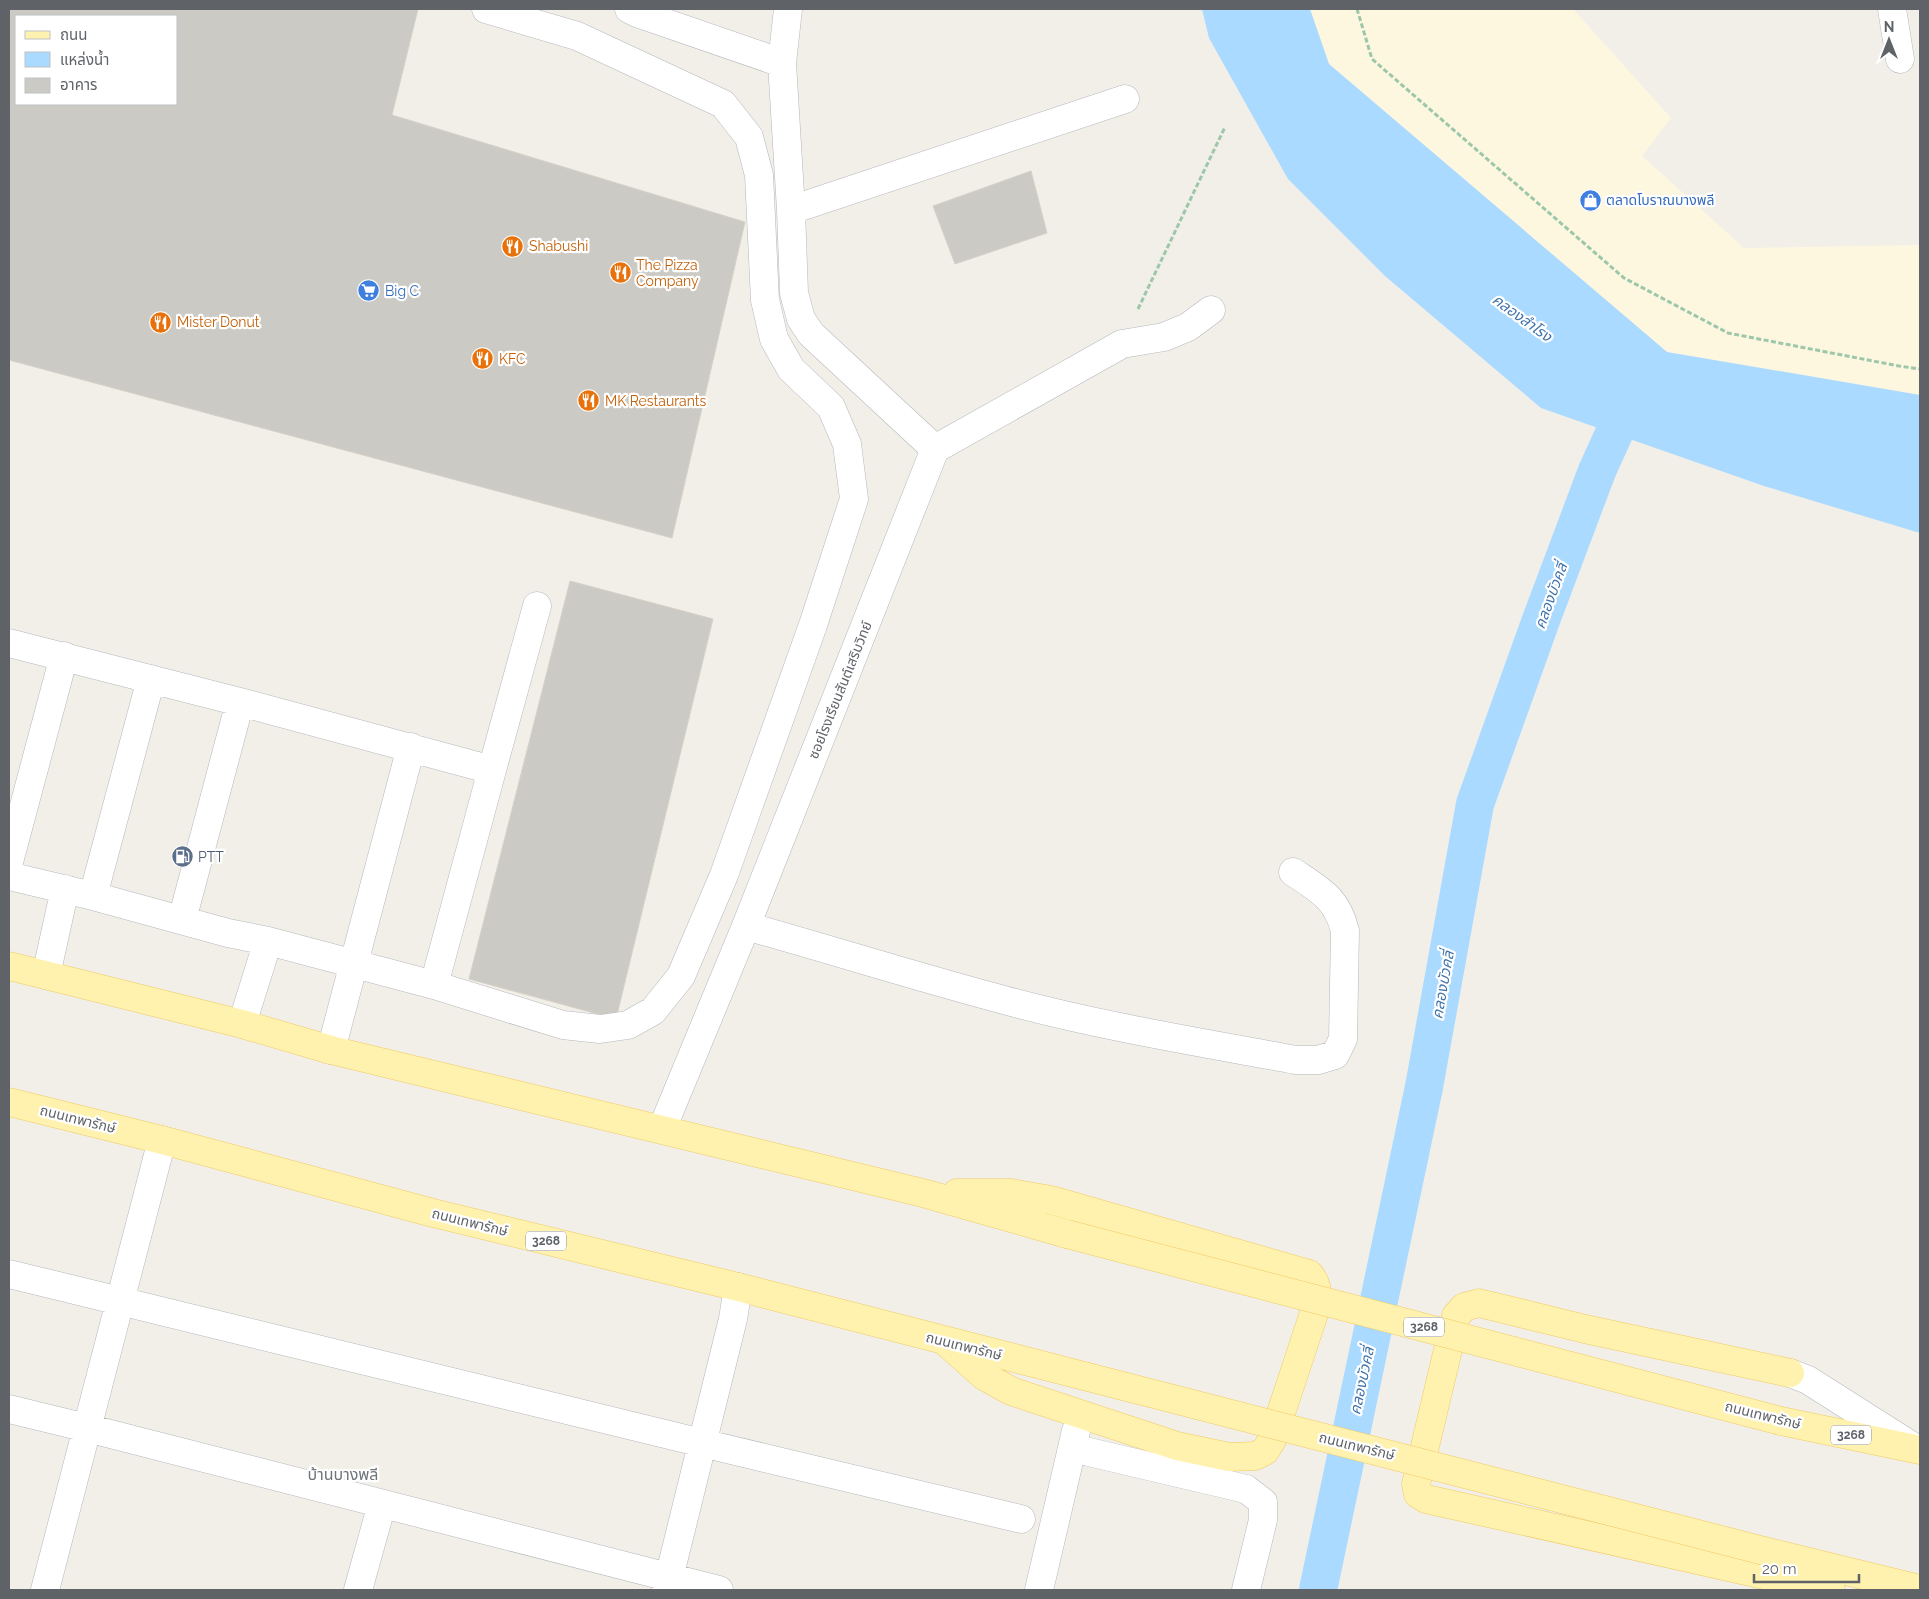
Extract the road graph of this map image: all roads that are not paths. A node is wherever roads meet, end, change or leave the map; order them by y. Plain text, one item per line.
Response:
1 (486, 9) edge
2 (629, 9) edge
3 (788, 9) edge
4 (1892, 9) edge
5 (1900, 59) dead end
6 (782, 63) junction
7 (1125, 99) dead end
8 (792, 210) junction
9 (1210, 310) dead end
10 (935, 449) junction
11 (537, 606) dead end
12 (9, 643) edge
13 (64, 656) junction
14 (151, 679) junction
15 (240, 702) junction
16 (411, 747) junction
17 (492, 770) junction
18 (9, 862) edge
19 (1293, 872) dead end
20 (9, 876) edge
21 (65, 889) junction
22 (93, 896) junction
23 (182, 920) junction
24 (746, 926) junction
25 (268, 941) junction
26 (355, 964) junction
27 (9, 966) edge
28 (46, 974) junction
29 (434, 985) junction
30 (242, 1024) junction
31 (331, 1050) junction
32 (9, 1102) edge
33 (662, 1129) junction
34 (162, 1140) junction
35 (923, 1193) junction
36 (9, 1274) edge
37 (738, 1287) junction
38 (120, 1302) junction
39 (944, 1340) junction
40 (1790, 1373) joint
41 (9, 1409) edge
42 (1080, 1414) junction
43 (87, 1428) junction
44 (702, 1443) junction
45 (1072, 1448) junction
46 (1919, 1450) edge
47 (382, 1504) junction
48 (1021, 1519) dead end
49 (667, 1584) edge
50 (1920, 1589) edge
51 (45, 1590) edge
52 (358, 1590) edge
53 (719, 1590) edge
54 (1039, 1590) edge
55 (1246, 1590) edge
56 (1831, 1590) edge

1 - 29 street
2 - 6 street
3 - 6 street
4 - 5 street
6 - 8 street
7 - 8 street
8 - 10 street
9 - 10 street
10 - 24 street, ซอยโรงเรียนสันต์เสริมวิทย์
11 - 17 street
12 - 13 street
13 - 14 street
13 - 18 street
14 - 15 street
14 - 22 street
15 - 16 street
15 - 23 street
16 - 17 street
16 - 26 street
17 - 29 street
19 - 24 street
20 - 21 street
21 - 22 street
21 - 28 street
22 - 23 street
23 - 25 street
24 - 33 street, ซอยโรงเรียนสันต์เสริมวิทย์
25 - 26 street
25 - 30 street
26 - 29 street
26 - 31 street
27 - 28 main road, ถนนเทพารักษ์ / 3268
28 - 30 main road, ถนนเทพารักษ์ / 3268
30 - 31 main road, ถนนเทพารักษ์ / 3268
31 - 33 main road, ถนนเทพารักษ์ / 3268
32 - 34 main road, ถนนเทพารักษ์ / 3268
33 - 35 main road, ถนนเทพารักษ์ / 3268
34 - 37 main road, ถนนเทพารักษ์ / 3268
34 - 38 street
35 - 42 main road
35 - 46 main road, ถนนเทพารักษ์ / 3268, bridge
36 - 38 street
37 - 39 main road, ถนนเทพารักษ์ / 3268
37 - 44 street
38 - 43 street
38 - 44 street
39 - 42 main road
39 - 50 main road, ถนนเทพารักษ์ / 3268, bridge
40 - 46 street
40 - 56 main road
41 - 43 street
42 - 45 street
43 - 47 street
43 - 51 street
44 - 48 street
44 - 49 street
45 - 54 street
45 - 55 street
47 - 49 street
47 - 52 street
49 - 53 street

